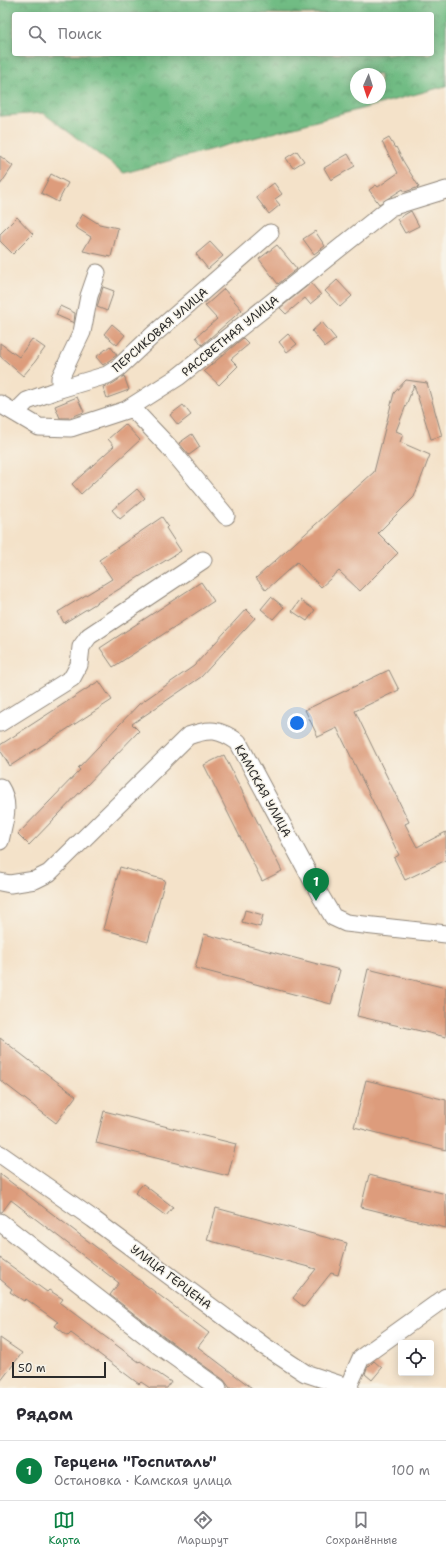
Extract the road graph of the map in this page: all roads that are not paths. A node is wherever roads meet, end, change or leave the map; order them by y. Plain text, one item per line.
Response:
1 (446, 190) edge
2 (270, 233) dead end
3 (97, 273) dead end
4 (60, 388) junction
5 (0, 404) edge
6 (131, 407) junction
7 (15, 413) junction
8 (226, 516) dead end
9 (204, 560) dead end
10 (0, 723) edge
11 (0, 787) edge
12 (0, 841) edge
13 (0, 882) edge
14 (446, 934) edge
15 (0, 1154) edge
16 (0, 1222) edge
17 (446, 1297) edge
18 (349, 1387) edge
19 (218, 1388) edge

1 - 6 street, РАССВЕТНАЯ УЛИЦА
2 - 4 street, ПЕРСИКОВАЯ УЛИЦА
3 - 4 street
4 - 7 street, ПЕРСИКОВАЯ УЛИЦА
5 - 7 street, РАССВЕТНАЯ УЛИЦА
6 - 7 street, РАССВЕТНАЯ УЛИЦА
6 - 8 street
9 - 10 street
11 - 12 street
13 - 14 street, КАМСКАЯ УЛИЦА
15 - 18 street, УЛИЦА ГЕРЦЕНА
16 - 19 street
17 - 18 street, УЛИЦА ГЕРЦЕНА

